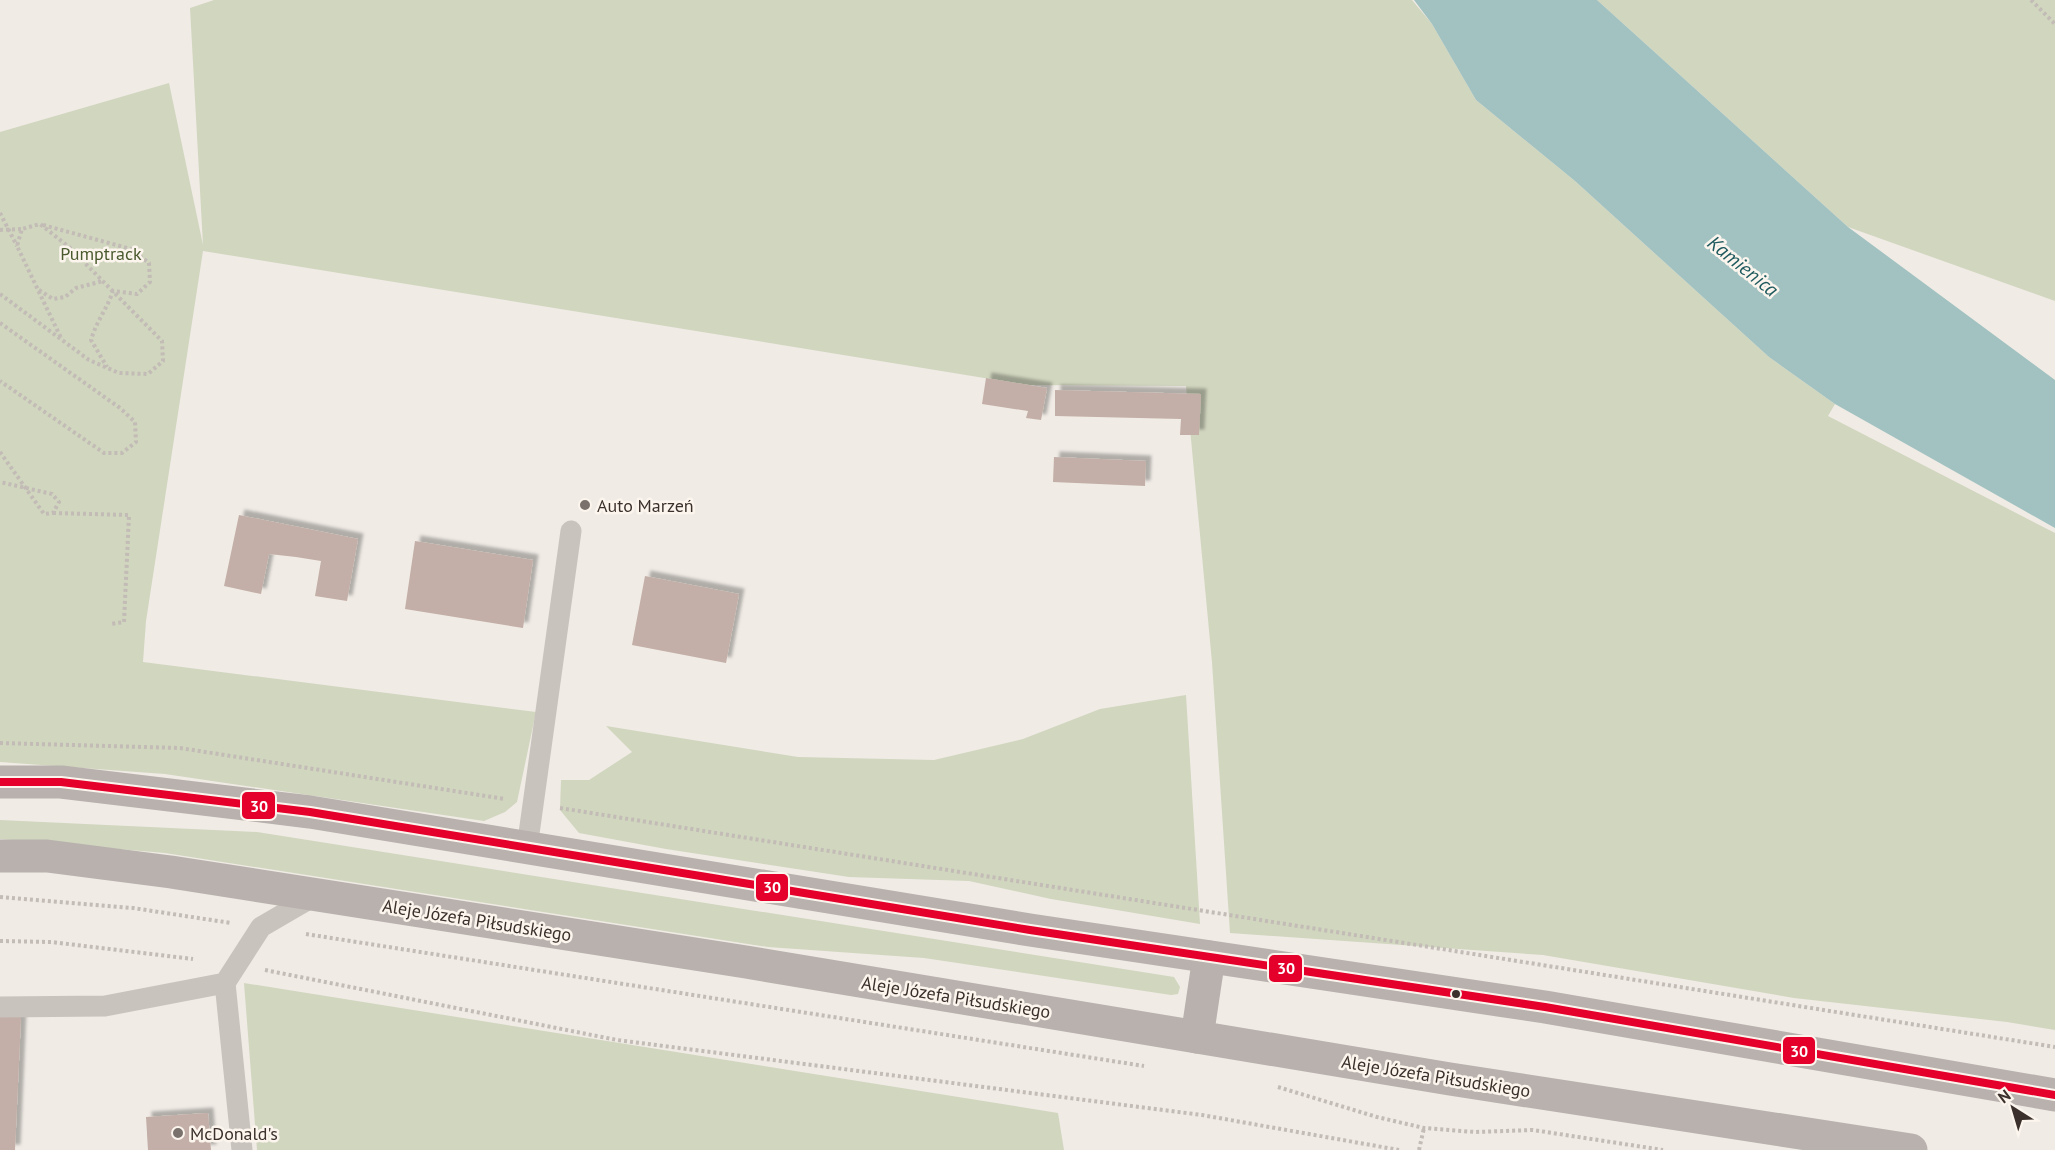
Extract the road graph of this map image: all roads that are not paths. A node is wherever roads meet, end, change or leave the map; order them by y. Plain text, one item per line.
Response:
1 (571, 531) dead end
2 (0, 782) edge
3 (527, 848) junction
4 (0, 856) edge
5 (316, 895) junction
6 (1209, 957) junction
7 (225, 983) junction
8 (0, 1007) edge
9 (1197, 1037) junction
10 (2055, 1095) edge
11 (242, 1150) edge
12 (1911, 1150) edge

1 - 3 lane
2 - 3 main road
3 - 6 main road
4 - 5 main road, Aleje Józefa Piłsudskiego
5 - 7 lane
5 - 9 main road, Aleje Józefa Piłsudskiego
6 - 9 main road
6 - 10 main road
7 - 8 lane
7 - 11 lane
9 - 12 main road, Aleje Józefa Piłsudskiego

